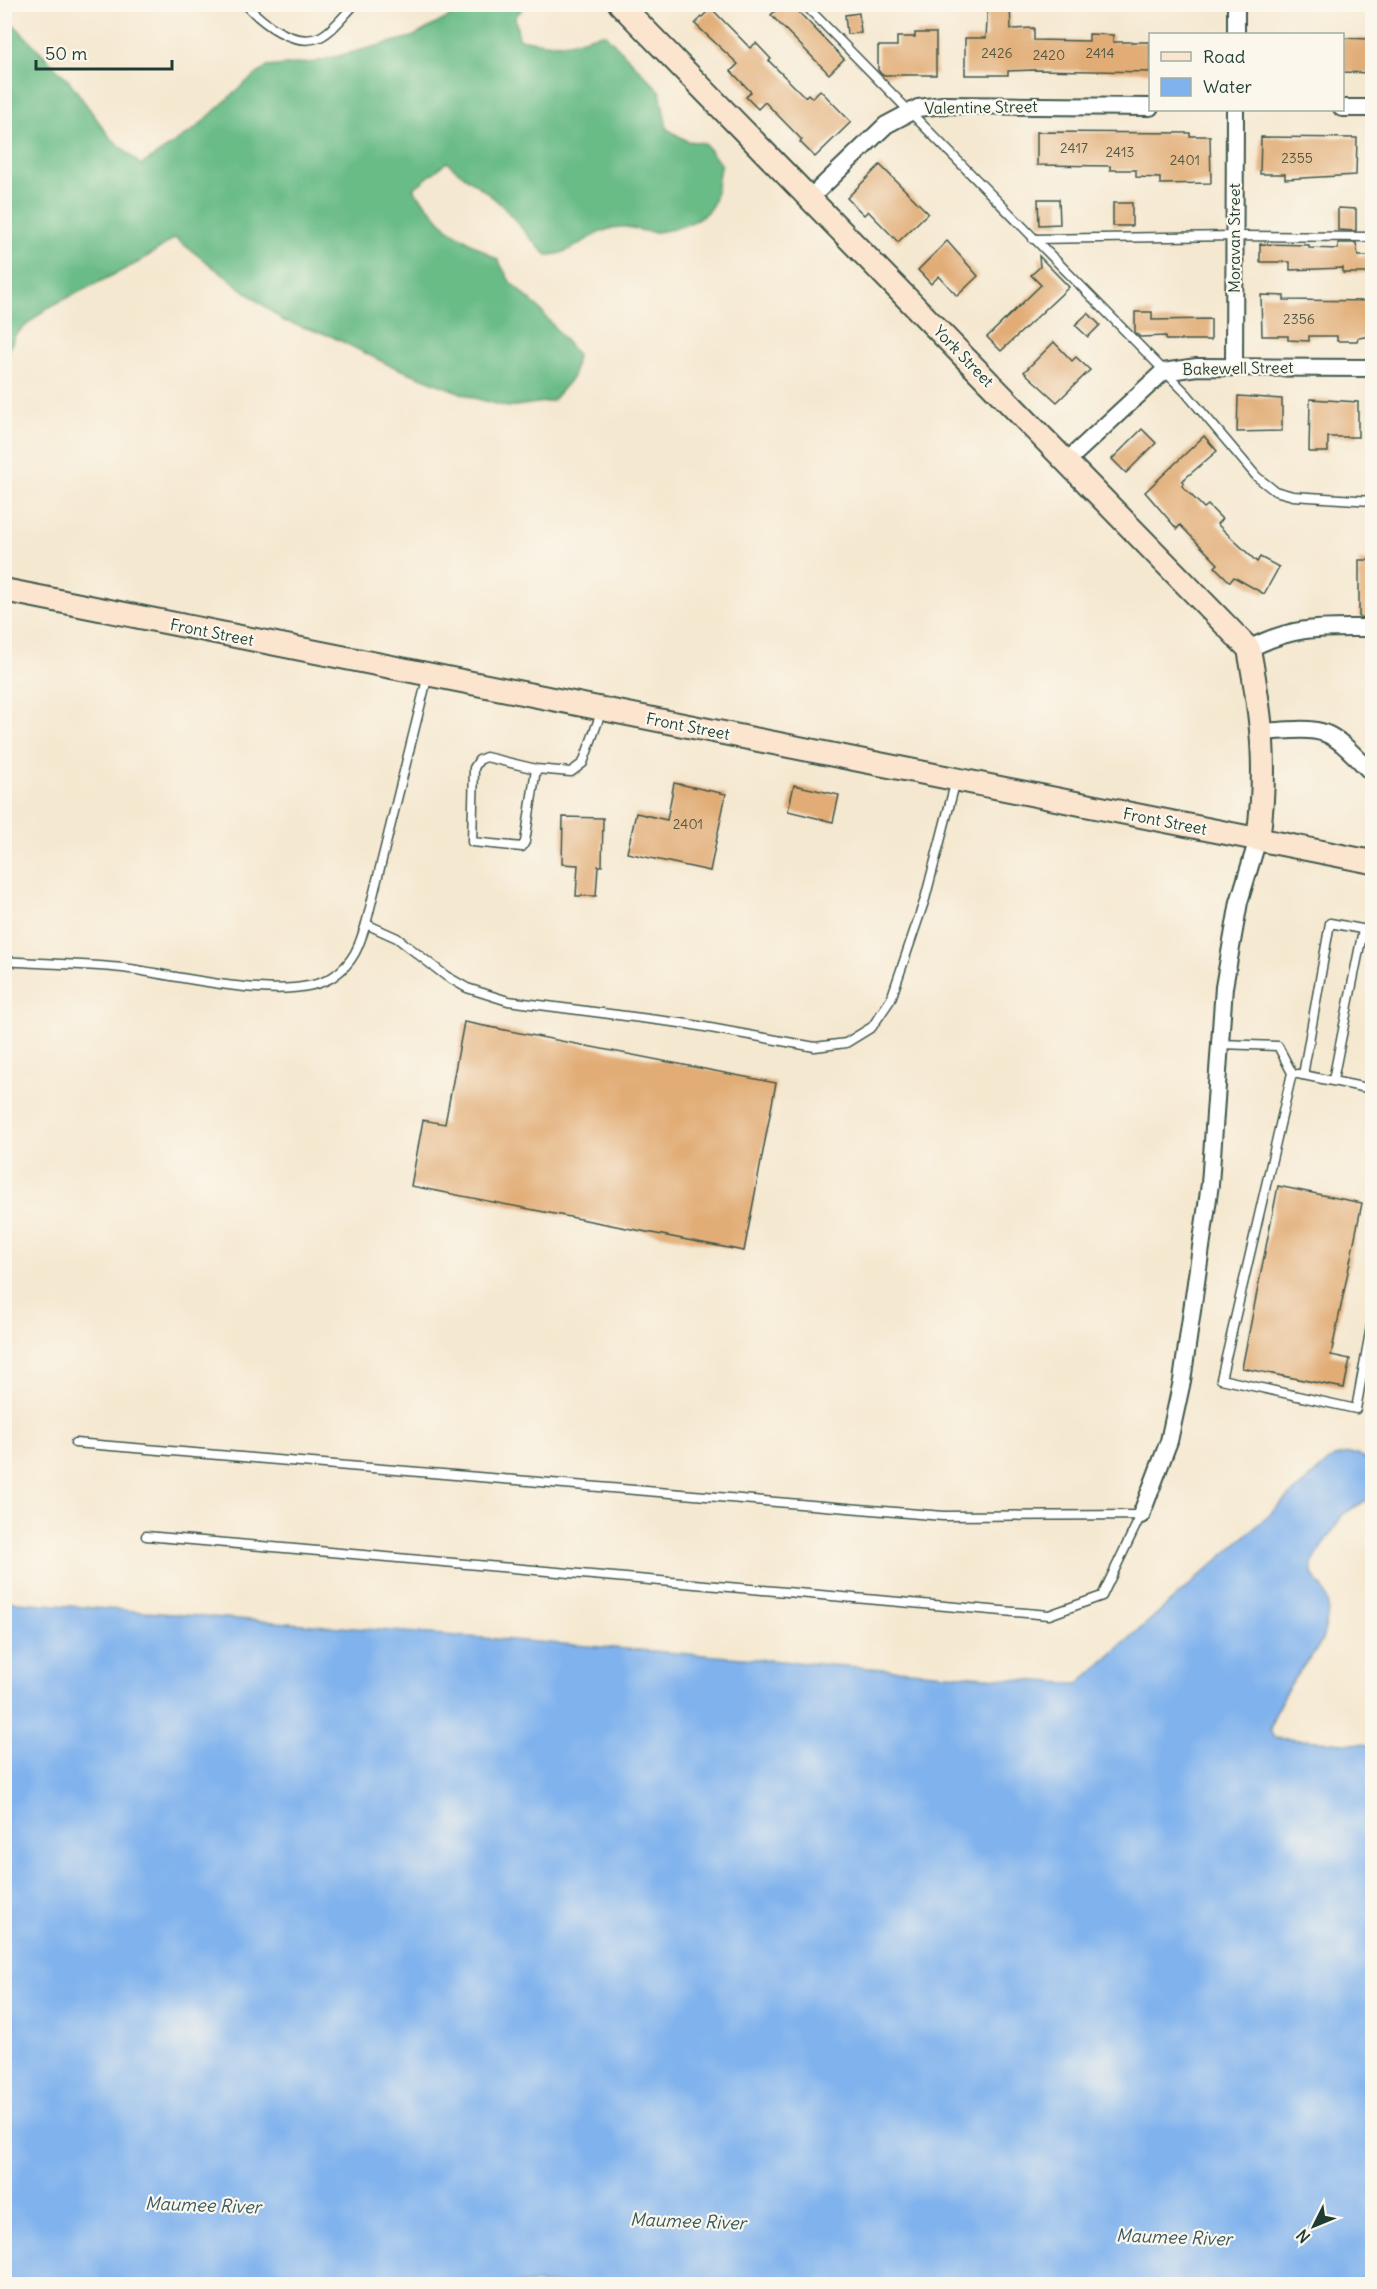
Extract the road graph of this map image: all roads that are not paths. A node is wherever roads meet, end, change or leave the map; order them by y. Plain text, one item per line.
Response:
1 (245, 4) edge
2 (355, 4) edge
3 (620, 4) edge
4 (804, 4) edge
5 (1236, 4) edge
6 (1236, 33) edge
7 (1149, 107) edge
8 (1344, 108) edge
9 (1372, 108) edge
10 (909, 111) junction
11 (1235, 111) edge
12 (810, 198) junction
13 (1234, 236) junction
14 (1372, 237) edge
15 (1034, 239) junction
16 (1234, 367) junction
17 (1372, 368) edge
18 (1162, 372) junction
19 (1067, 461) junction
20 (1372, 501) edge
21 (4, 590) edge
22 (1372, 628) edge
23 (1249, 650) junction
24 (428, 675) junction
25 (602, 709) junction
26 (1262, 732) junction
27 (536, 769) junction
28 (1372, 773) edge
29 (956, 779) junction
30 (1258, 839) junction
31 (1372, 862) edge
32 (366, 924) junction
33 (1368, 931) edge
34 (4, 961) edge
35 (1220, 1044) junction
36 (1372, 1070) edge
37 (1292, 1073) junction
38 (1303, 1075) junction
39 (1333, 1080) junction
40 (1371, 1088) edge
41 (1372, 1321) edge
42 (75, 1443) dead end
43 (1141, 1515) junction
44 (146, 1536) dead end

1 - 2 lane
3 - 12 street, York Street
4 - 10 lane
5 - 6 street
7 - 10 street, Valentine Street
8 - 9 street
10 - 12 street, Valentine Street
10 - 15 lane
11 - 13 street, Moravan Street
12 - 19 street, York Street
13 - 14 lane
13 - 15 lane
13 - 16 street, Moravan Street
15 - 18 lane
16 - 17 street, Bakewell Street
16 - 18 street, Bakewell Street
18 - 19 street, Bakewell Street
18 - 20 lane
19 - 23 street, York Street
21 - 24 street, Front Street
22 - 23 street
23 - 26 street
24 - 25 street, Front Street
24 - 32 lane
25 - 27 lane
25 - 29 street, Front Street
26 - 28 street
26 - 30 street
27 - 27 lane
29 - 30 street, Front Street
29 - 32 lane
30 - 31 street, Front Street
30 - 35 street
32 - 34 lane
33 - 38 lane
33 - 39 lane
35 - 37 lane
35 - 43 street
36 - 40 lane
37 - 38 lane
37 - 41 lane
38 - 39 lane
39 - 40 lane
42 - 43 lane
43 - 44 lane

